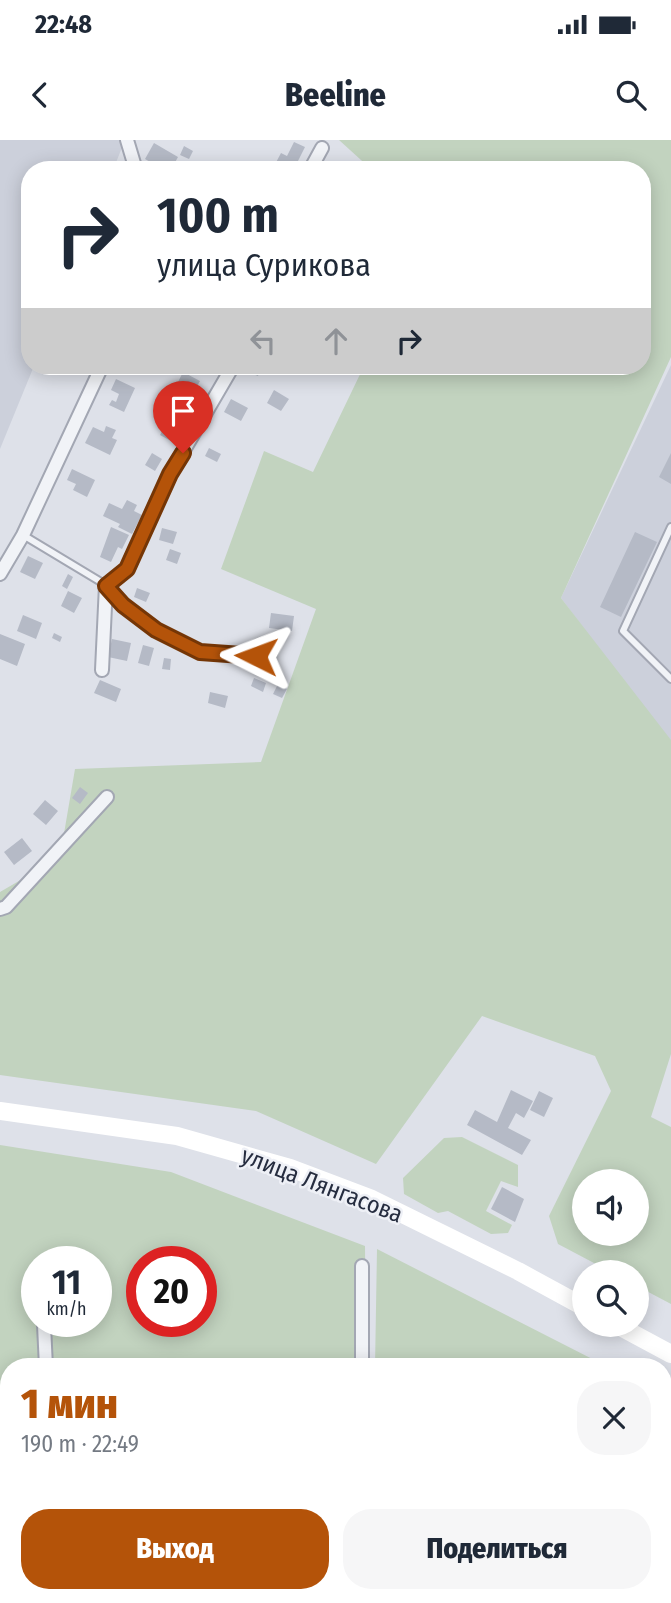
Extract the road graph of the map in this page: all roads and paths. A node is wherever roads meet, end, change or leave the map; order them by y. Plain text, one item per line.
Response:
1 (127, 140) edge
2 (322, 148) dead end
3 (133, 161) edge
4 (315, 161) edge
5 (98, 375) edge
6 (228, 375) edge
7 (671, 527) edge
8 (23, 535) junction
9 (0, 574) edge
10 (106, 586) junction
11 (256, 656) dead end
12 (102, 670) dead end
13 (671, 679) edge
14 (107, 797) dead end
15 (0, 909) edge
16 (0, 1111) edge
17 (362, 1266) dead end
18 (572, 1300) edge
19 (45, 1337) edge
20 (639, 1337) edge
21 (671, 1354) edge
22 (46, 1358) edge
23 (362, 1358) edge

1 - 3 street
2 - 4 street
5 - 8 street
6 - 10 street
7 - 13 lane
8 - 9 street
8 - 10 lane
10 - 11 lane
10 - 12 street
14 - 15 street
16 - 18 main road, улица Лянгасова
17 - 23 street
19 - 22 street
20 - 21 main road

